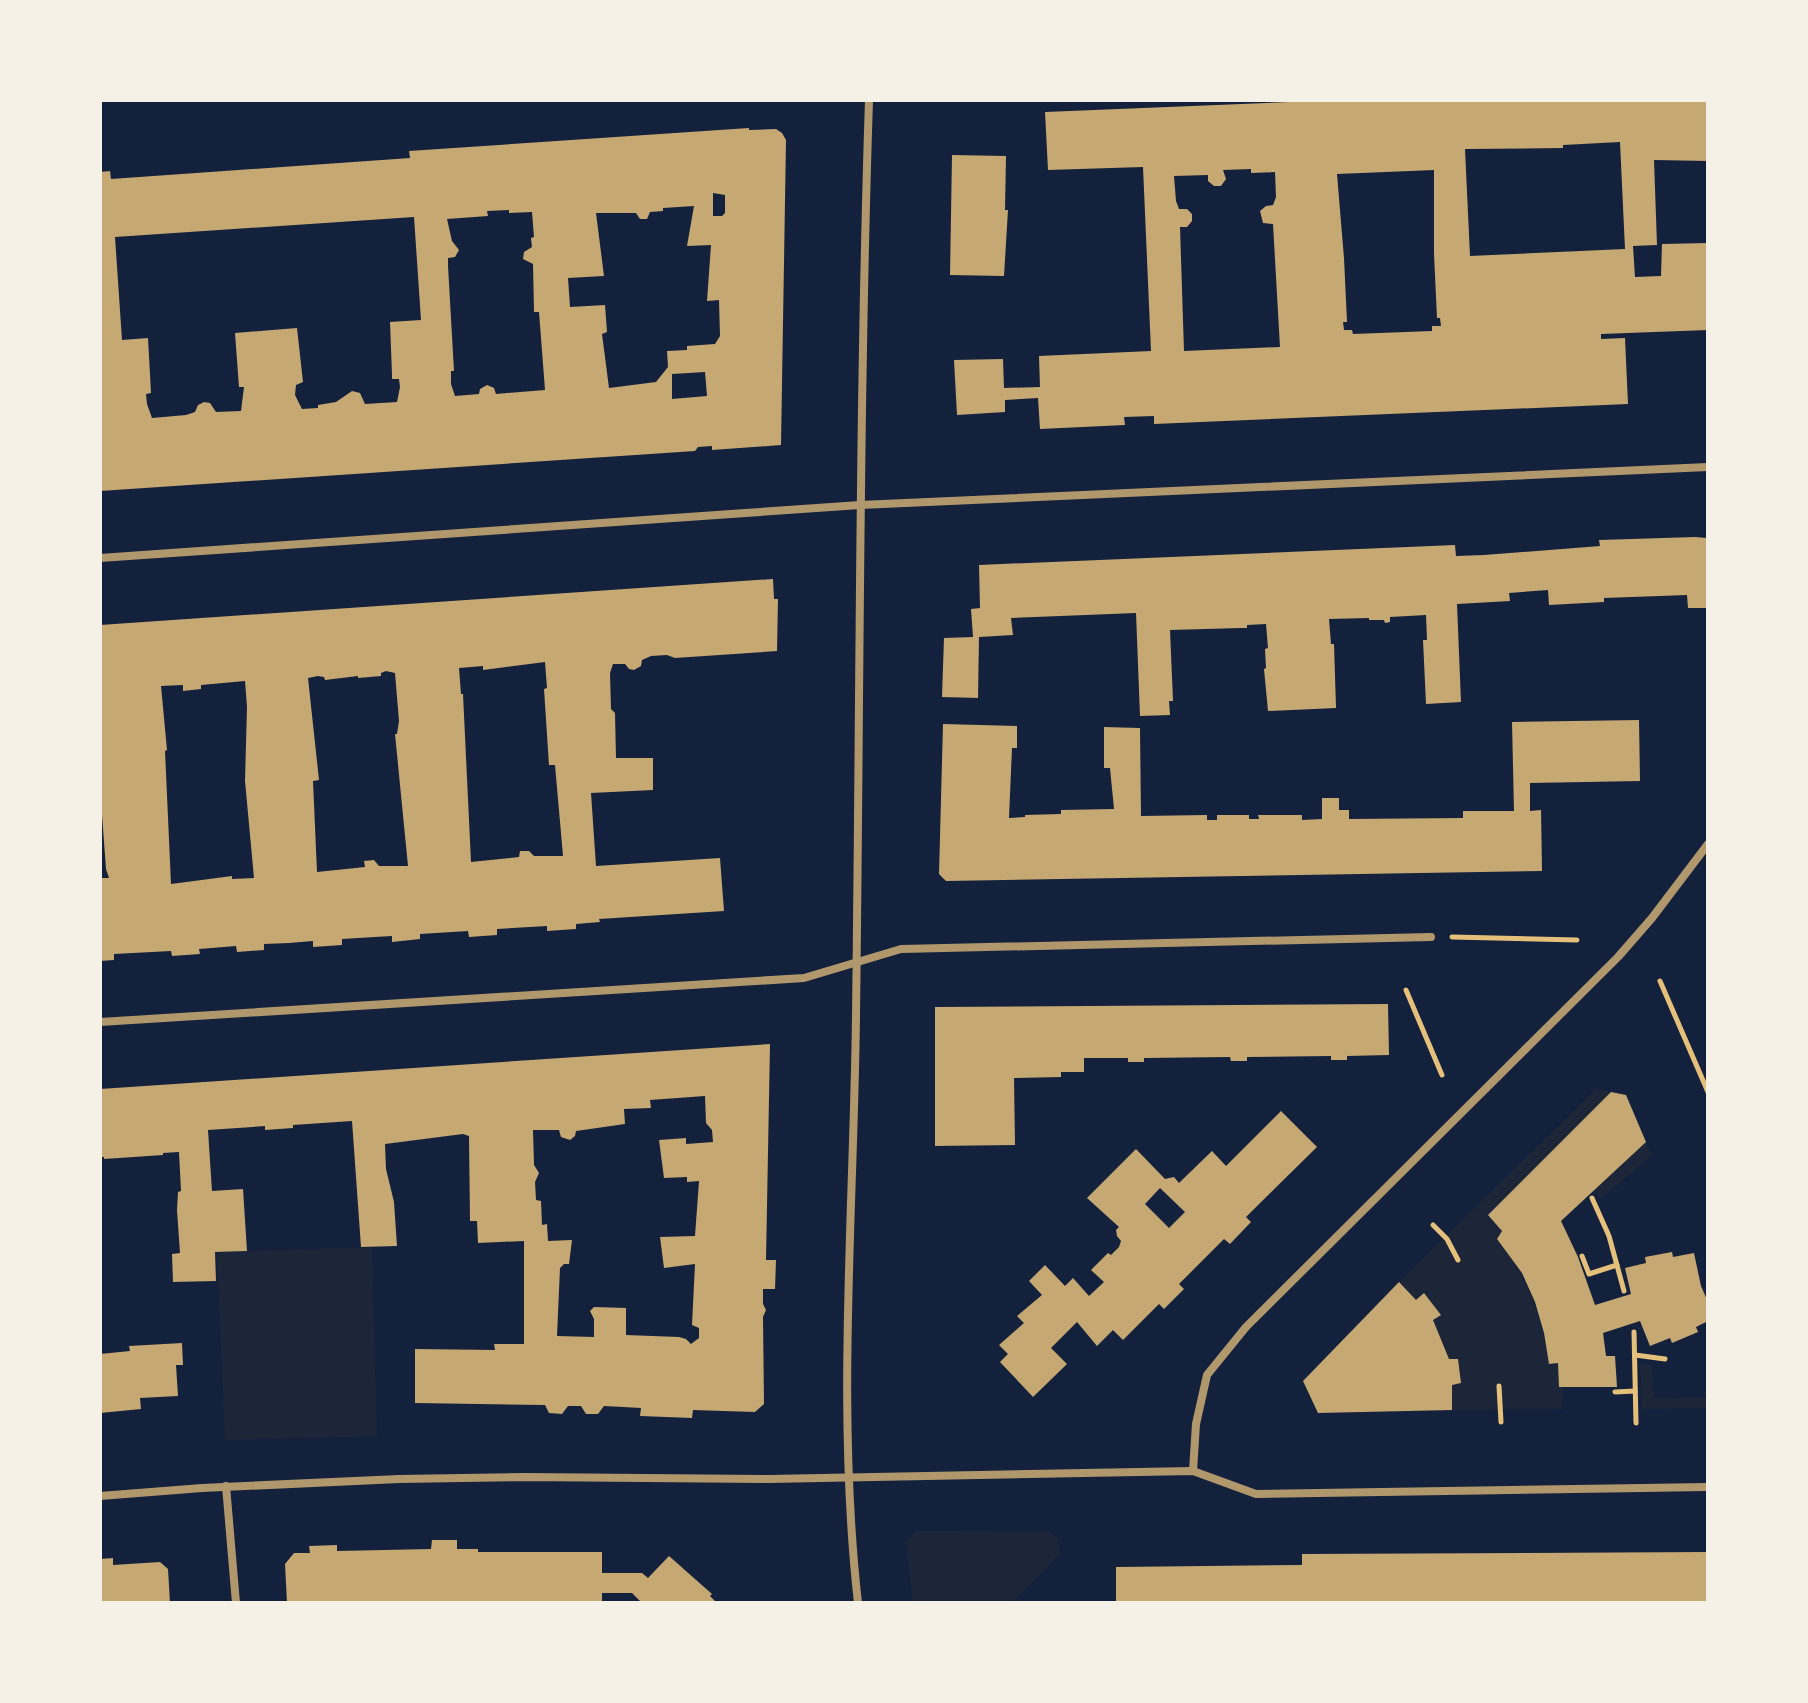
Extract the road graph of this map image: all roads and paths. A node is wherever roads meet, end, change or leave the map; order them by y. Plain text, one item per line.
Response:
1 (869, 100) edge
2 (1708, 467) edge
3 (860, 505) junction
4 (100, 558) edge
5 (1708, 844) edge
6 (1431, 937) joint
7 (1577, 940) dead end
8 (857, 961) junction
9 (1660, 981) dead end
10 (1406, 990) dead end
11 (100, 1022) edge
12 (1442, 1075) dead end
13 (1708, 1092) edge
14 (1592, 1198) dead end
15 (1433, 1225) dead end
16 (1582, 1256) dead end
17 (1458, 1260) dead end
18 (1617, 1265) junction
19 (1624, 1291) dead end
20 (1634, 1332) dead end
21 (1635, 1355) junction
22 (1665, 1359) dead end
23 (1499, 1386) dead end
24 (1635, 1391) junction
25 (1615, 1392) dead end
26 (1501, 1422) dead end
27 (1636, 1423) dead end
28 (1193, 1471) junction
29 (848, 1478) junction
30 (226, 1486) junction
31 (1708, 1487) edge
32 (100, 1496) edge
33 (236, 1603) edge
34 (858, 1603) edge

1 - 3 street
2 - 3 street
3 - 4 street
3 - 8 street
5 - 28 street
6 - 7 path
6 - 8 street
8 - 11 street
8 - 29 street
9 - 13 path
10 - 12 path
14 - 18 path
15 - 17 path
16 - 18 path
18 - 19 path
20 - 21 path
21 - 22 path
21 - 24 path
23 - 26 path
24 - 25 path
24 - 27 path
28 - 29 street
28 - 31 street
29 - 30 street
29 - 34 street
30 - 32 street
30 - 33 street

